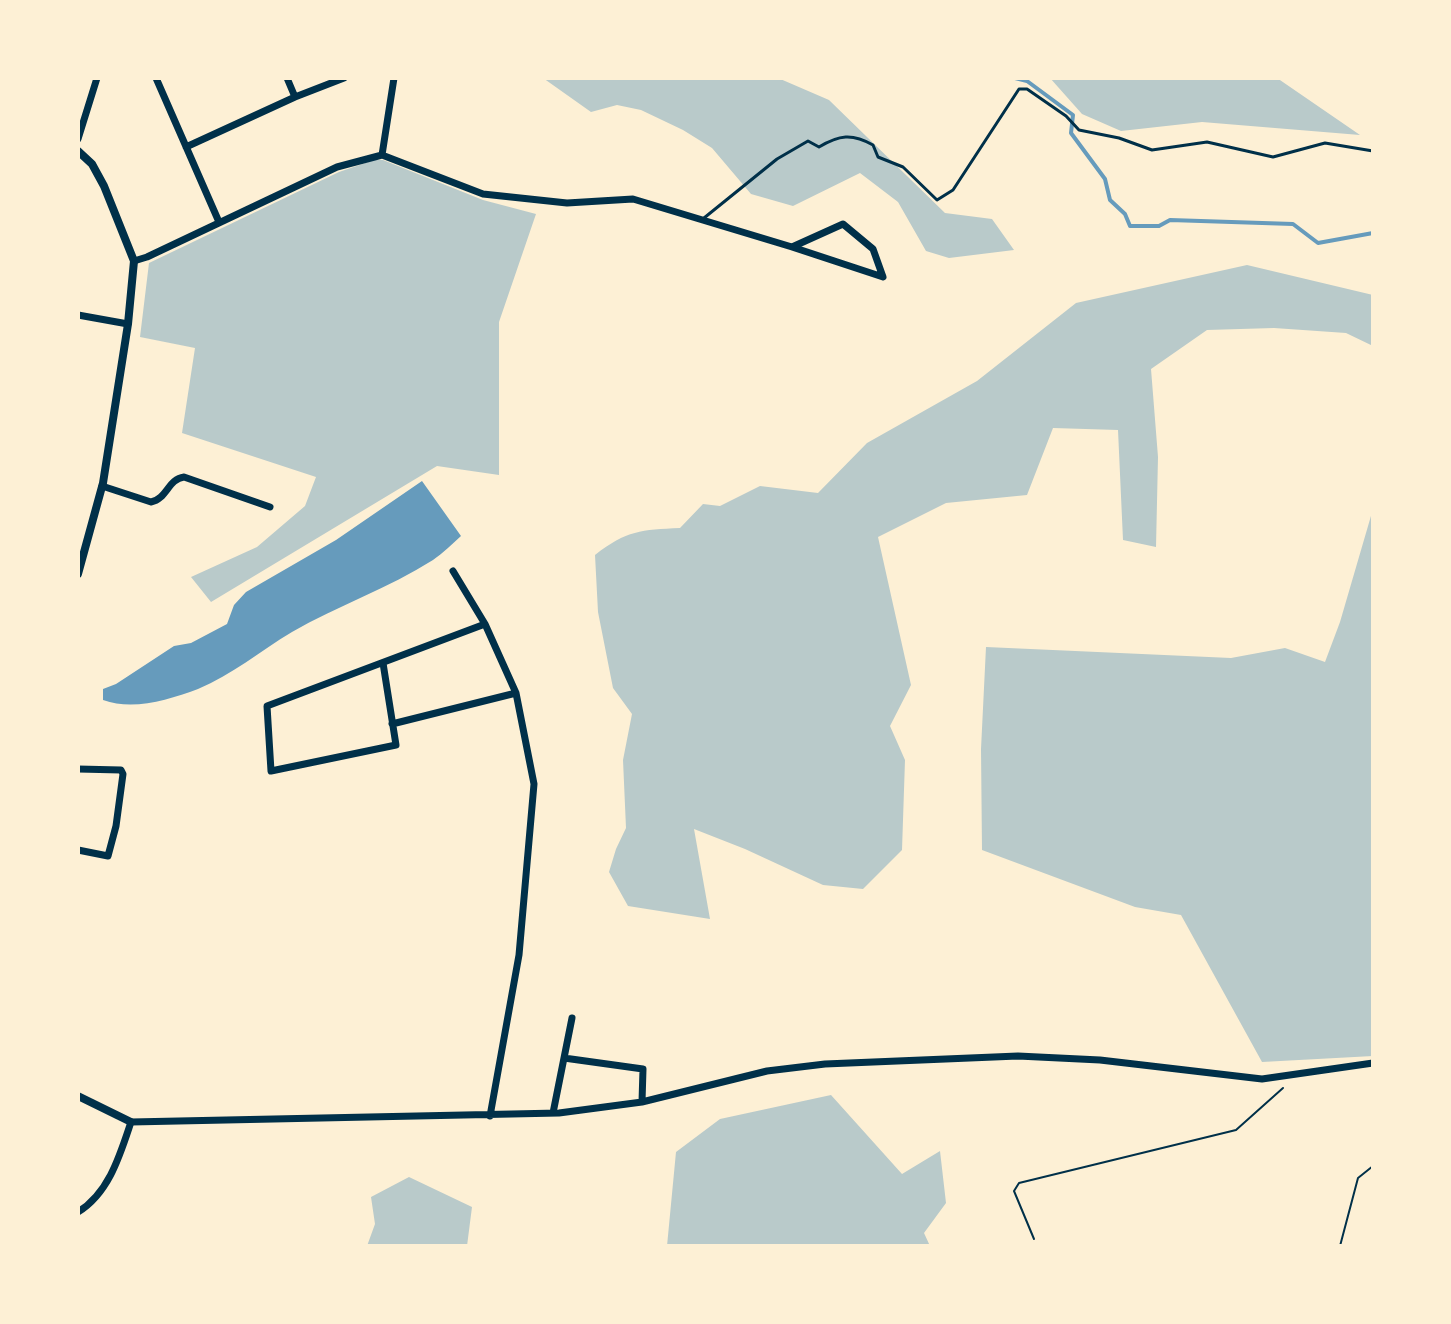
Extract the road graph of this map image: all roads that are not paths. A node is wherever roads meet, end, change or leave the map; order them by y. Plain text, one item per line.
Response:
1 (97, 78) edge
2 (156, 78) edge
3 (287, 78) edge
4 (344, 78) edge
5 (394, 78) edge
6 (295, 97) junction
7 (78, 139) edge
8 (186, 147) junction
9 (78, 151) edge
10 (1373, 151) edge
11 (382, 155) junction
12 (702, 221) junction
13 (219, 222) junction
14 (792, 247) junction
15 (134, 261) junction
16 (78, 315) edge
17 (128, 324) junction
18 (102, 486) junction
19 (270, 507) dead end
20 (453, 571) dead end
21 (78, 572) edge
22 (485, 624) junction
23 (383, 663) junction
24 (516, 693) junction
25 (392, 724) junction
26 (78, 769) edge
27 (78, 850) edge
28 (572, 1018) dead end
29 (564, 1058) junction
30 (1373, 1063) edge
31 (78, 1096) edge
32 (642, 1102) junction
33 (553, 1113) junction
34 (490, 1116) junction
35 (131, 1122) junction
36 (78, 1212) edge

1 - 7 street
2 - 8 street
3 - 6 street
4 - 6 street
5 - 11 street
6 - 8 street
8 - 13 street
9 - 15 street
10 - 12 lane
11 - 12 street
11 - 13 street
12 - 14 street
13 - 15 street
14 - 14 street
15 - 17 street
16 - 17 street
17 - 18 street
18 - 19 street
18 - 21 street
20 - 22 street
22 - 23 street
22 - 24 street
23 - 25 street
23 - 25 street
24 - 25 street
24 - 34 street
26 - 27 street
28 - 29 street
29 - 32 street
29 - 33 street
30 - 32 street
31 - 35 street
32 - 33 street
33 - 34 street
34 - 35 street
35 - 36 street

